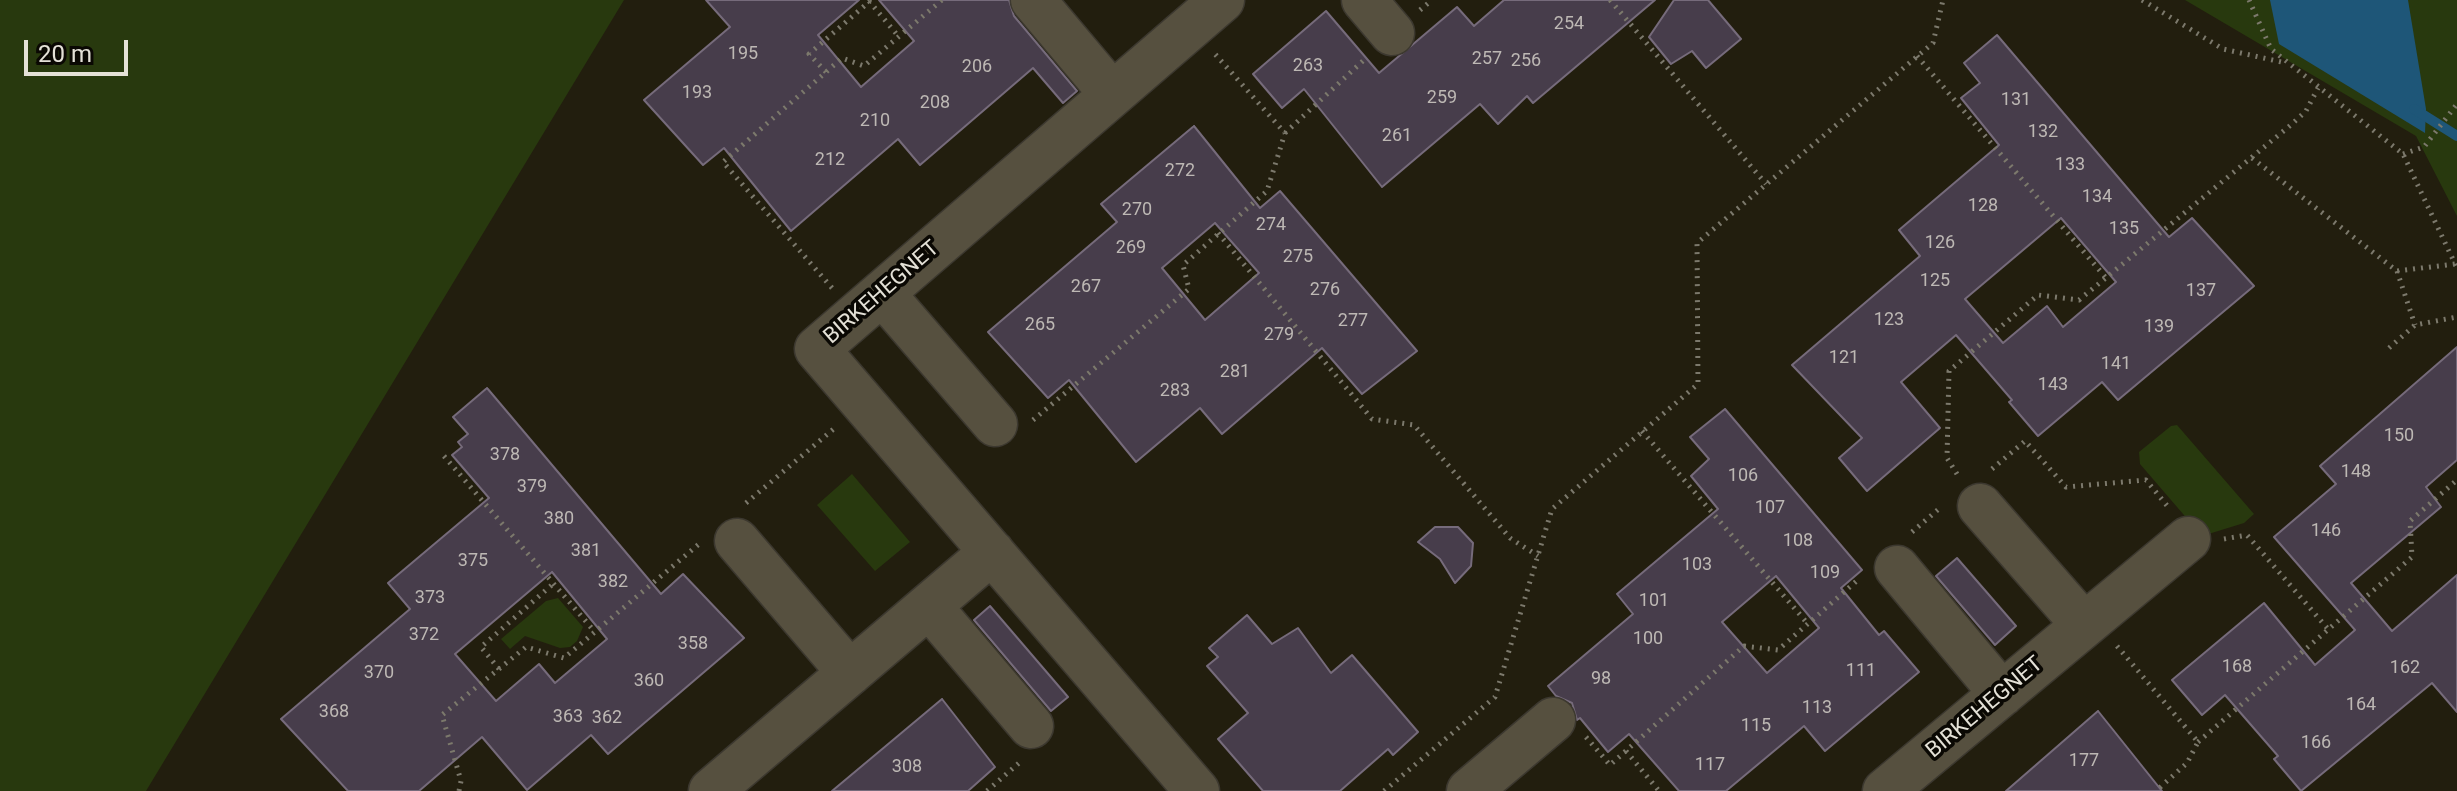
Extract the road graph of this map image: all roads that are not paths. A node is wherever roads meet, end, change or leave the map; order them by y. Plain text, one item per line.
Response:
1 (1033, 0) edge
2 (1364, 0) edge
3 (1193, 9) edge
4 (1392, 33) road end
5 (1112, 94) junction
6 (869, 305) junction
7 (1008, 427) road end
8 (1973, 498) road end
9 (727, 530) road end
10 (2188, 539) road end
11 (992, 552) junction
12 (1889, 559) road end
13 (929, 606) junction
14 (2088, 622) junction
15 (850, 673) junction
16 (2002, 694) junction
17 (1553, 720) road end
18 (1031, 726) dead end
19 (1476, 789) edge
20 (711, 791) edge
21 (1197, 791) edge
22 (1885, 791) edge

1 - 5 street
2 - 4 street
3 - 5 street, BIRKEHEGNET
5 - 6 street, BIRKEHEGNET
6 - 7 street
6 - 11 street, BIRKEHEGNET
8 - 14 street
9 - 15 street
10 - 14 street, BIRKEHEGNET
11 - 13 street
11 - 21 street, BIRKEHEGNET
12 - 16 street
13 - 15 street
13 - 18 street
14 - 16 street, BIRKEHEGNET
15 - 20 street
16 - 22 street, BIRKEHEGNET
17 - 19 street

